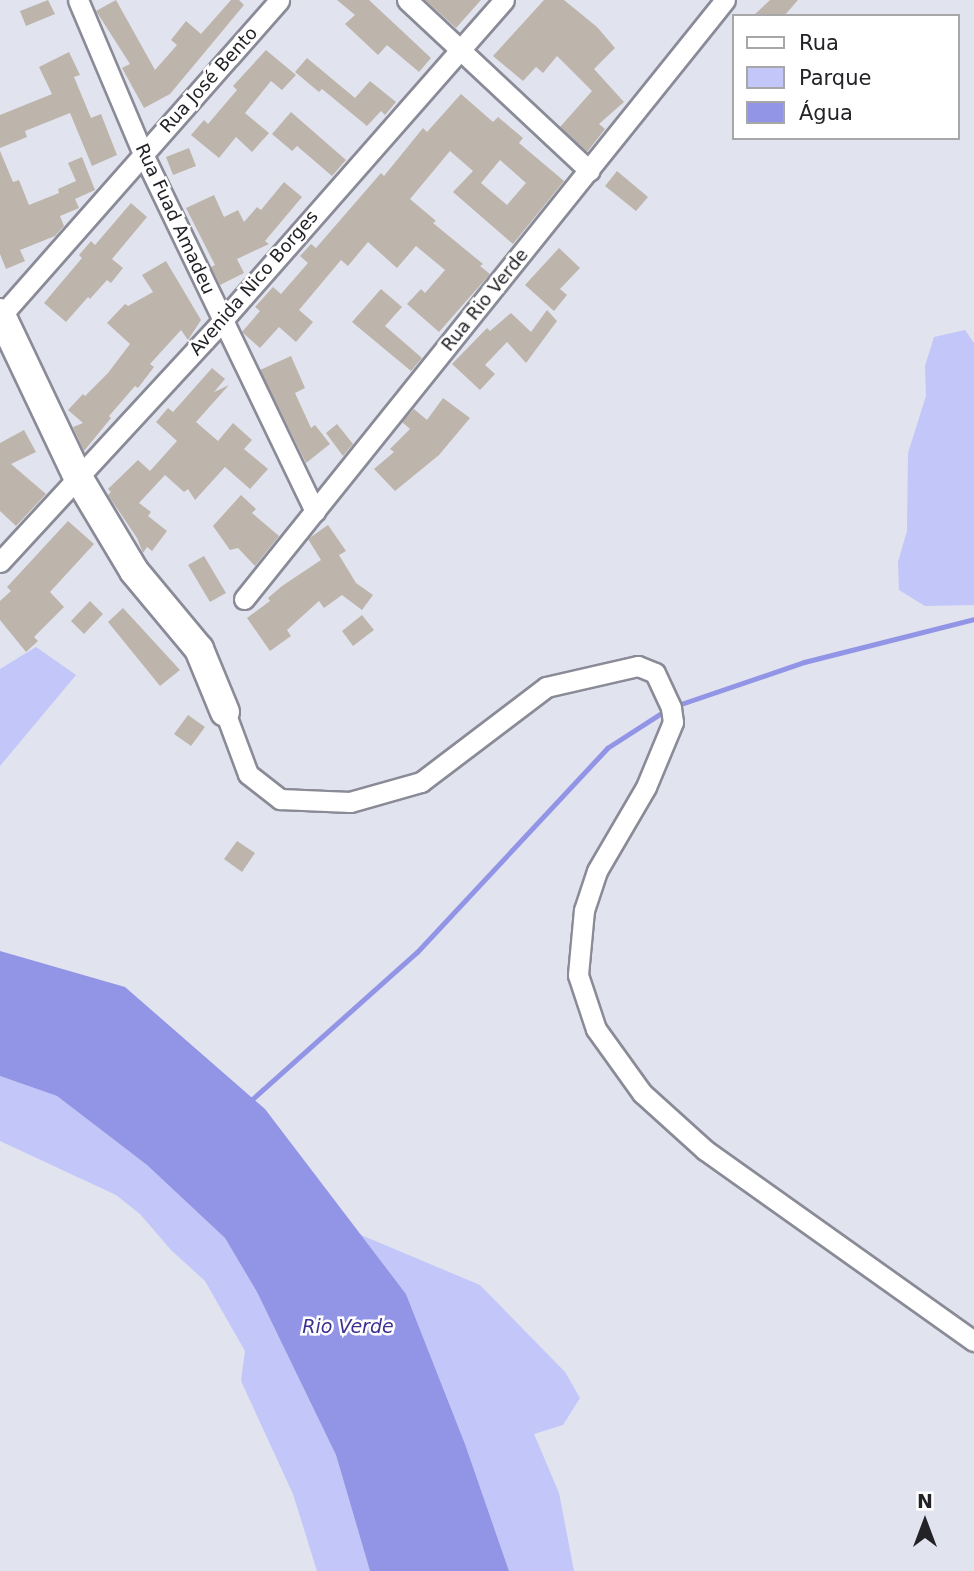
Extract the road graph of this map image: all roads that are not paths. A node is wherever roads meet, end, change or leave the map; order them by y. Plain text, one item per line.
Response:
1 (78, 0) edge
2 (279, 0) edge
3 (407, 0) edge
4 (504, 0) edge
5 (725, 0) edge
6 (459, 50) junction
7 (144, 153) junction
8 (590, 171) junction
9 (0, 315) edge
10 (222, 321) junction
11 (79, 479) junction
12 (314, 512) junction
13 (0, 562) edge
14 (244, 599) dead end
15 (225, 712) joint
16 (974, 1340) edge

1 - 7 street, Rua Fuad Amadeu
2 - 7 street, Rua José Bento
3 - 6 street
4 - 6 street, Avenida Nico Borges
5 - 8 street, Rua Rio Verde
6 - 8 street
6 - 10 street, Avenida Nico Borges
7 - 9 street, Rua José Bento
7 - 10 street, Rua Fuad Amadeu
8 - 12 street, Rua Rio Verde
9 - 11 street
10 - 11 street, Avenida Nico Borges
10 - 12 street, Rua Fuad Amadeu
11 - 13 street, Avenida Nico Borges
11 - 15 street
12 - 14 street, Rua Rio Verde
15 - 16 street

